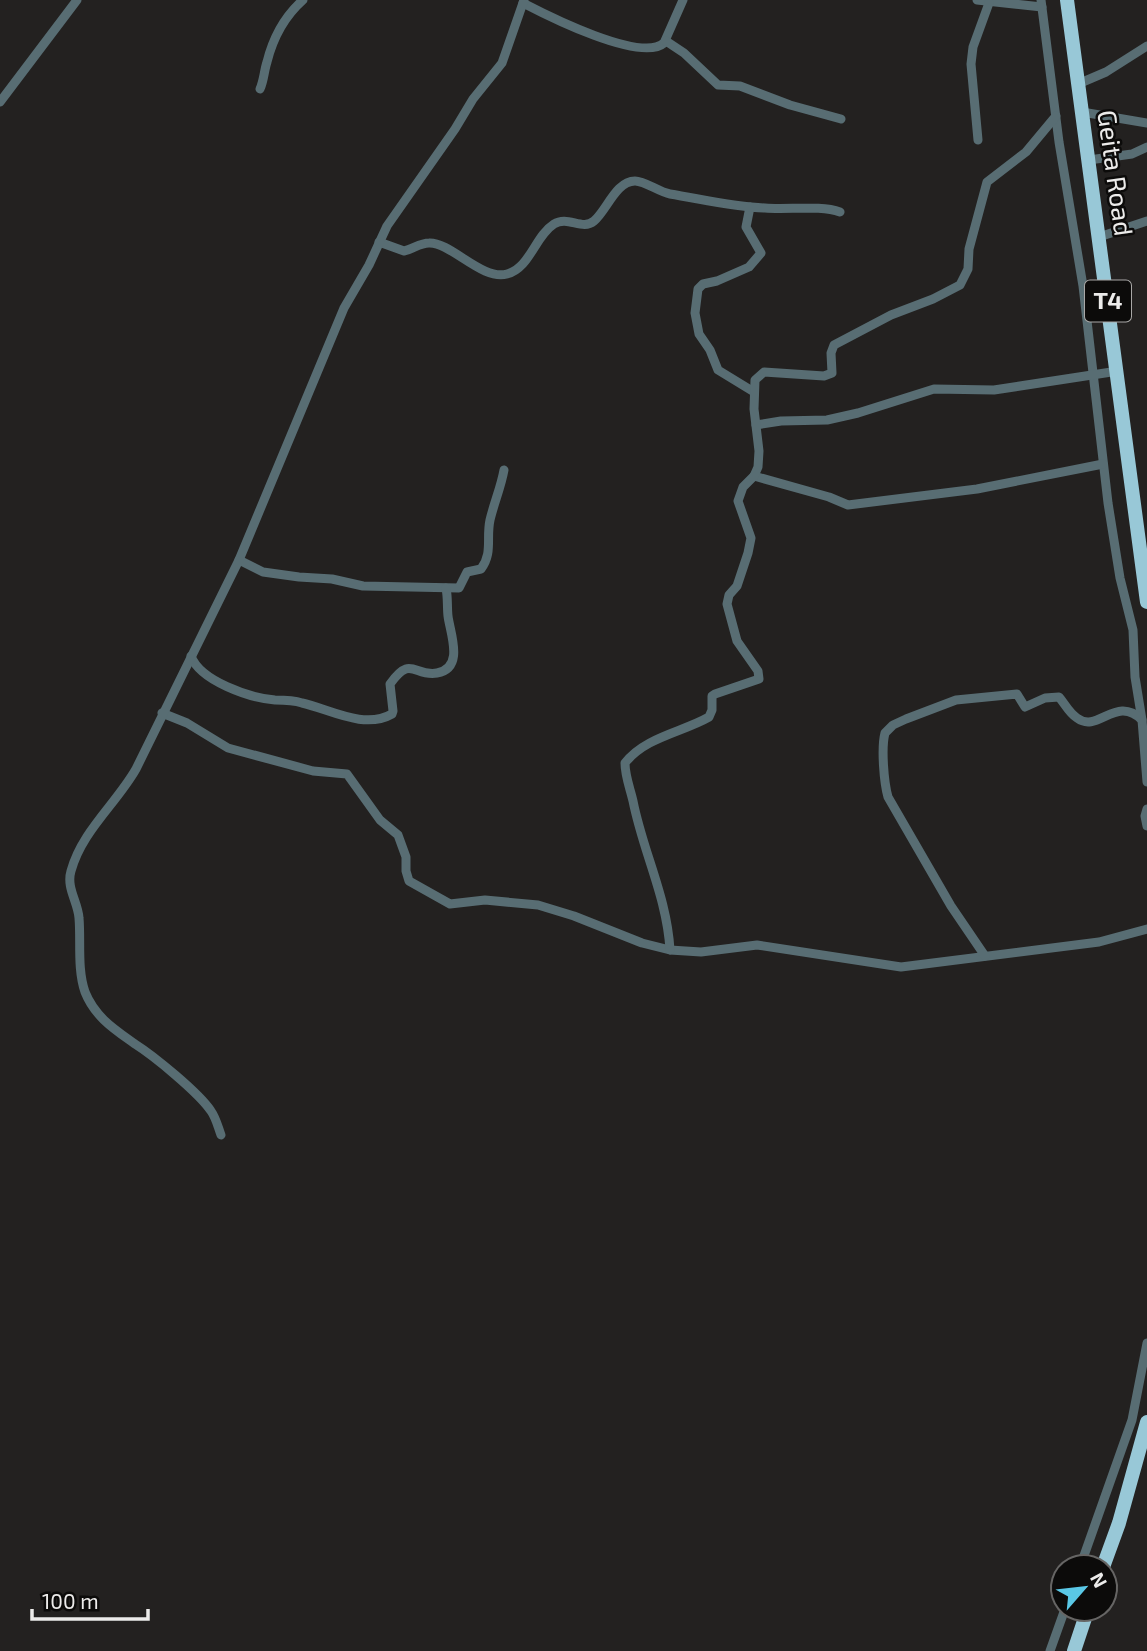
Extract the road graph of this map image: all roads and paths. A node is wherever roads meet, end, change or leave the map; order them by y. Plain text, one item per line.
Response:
1 (77, 0) edge
2 (303, 0) edge
3 (683, 0) edge
4 (977, 0) edge
5 (1067, 0) edge
6 (524, 2) edge
7 (989, 2) junction
8 (1041, 3) edge
9 (666, 41) junction
10 (1147, 46) edge
11 (1078, 84) junction
12 (260, 89) dead end
13 (0, 102) edge
14 (1082, 113) junction
15 (1056, 116) junction
16 (841, 119) dead end
17 (1147, 122) edge
18 (978, 140) dead end
19 (1147, 147) edge
20 (1089, 160) junction
21 (750, 206) junction
22 (840, 212) dead end
23 (1147, 221) edge
24 (1099, 237) junction
25 (379, 242) junction
26 (1118, 371) junction
27 (1093, 375) junction
28 (754, 392) junction
29 (756, 425) junction
30 (1103, 464) junction
31 (504, 470) dead end
32 (754, 476) junction
33 (239, 560) junction
34 (446, 589) junction
35 (1147, 602) edge
36 (191, 656) junction
37 (162, 713) junction
38 (1142, 720) junction
39 (1147, 782) edge
40 (1147, 809) edge
41 (1147, 826) edge
42 (1147, 929) edge
43 (670, 950) junction
44 (985, 956) junction
45 (221, 1135) dead end
46 (1147, 1343) edge
47 (1147, 1422) edge
48 (1085, 1553) edge
49 (1108, 1553) edge
50 (1060, 1623) edge
51 (1083, 1623) edge
52 (1050, 1651) edge
53 (1073, 1651) edge

1 - 13 street
2 - 12 street
3 - 9 street
4 - 7 street
5 - 11 highway, Geita Road / T4
6 - 9 street
6 - 25 street
7 - 8 street
7 - 18 street
8 - 15 street
9 - 16 street
10 - 11 street
11 - 14 highway, Geita Road / T4
14 - 17 street
14 - 20 highway, Geita Road / T4
15 - 27 street
15 - 28 street
19 - 20 street
20 - 24 highway, Geita Road / T4
21 - 22 street
21 - 25 street
21 - 28 street
23 - 24 street
24 - 26 highway, Geita Road / T4
25 - 33 street
26 - 27 street
26 - 35 highway, Geita Road / T4
27 - 29 street
27 - 30 street
28 - 29 street
29 - 32 street
30 - 32 street
30 - 38 street
31 - 34 street
32 - 43 street
33 - 34 street
33 - 36 street
34 - 36 street
36 - 37 street
37 - 43 street
37 - 45 street
38 - 39 street
38 - 44 street
40 - 41 street
42 - 44 street
43 - 44 street
46 - 48 street
47 - 49 highway
50 - 52 street
51 - 53 highway

